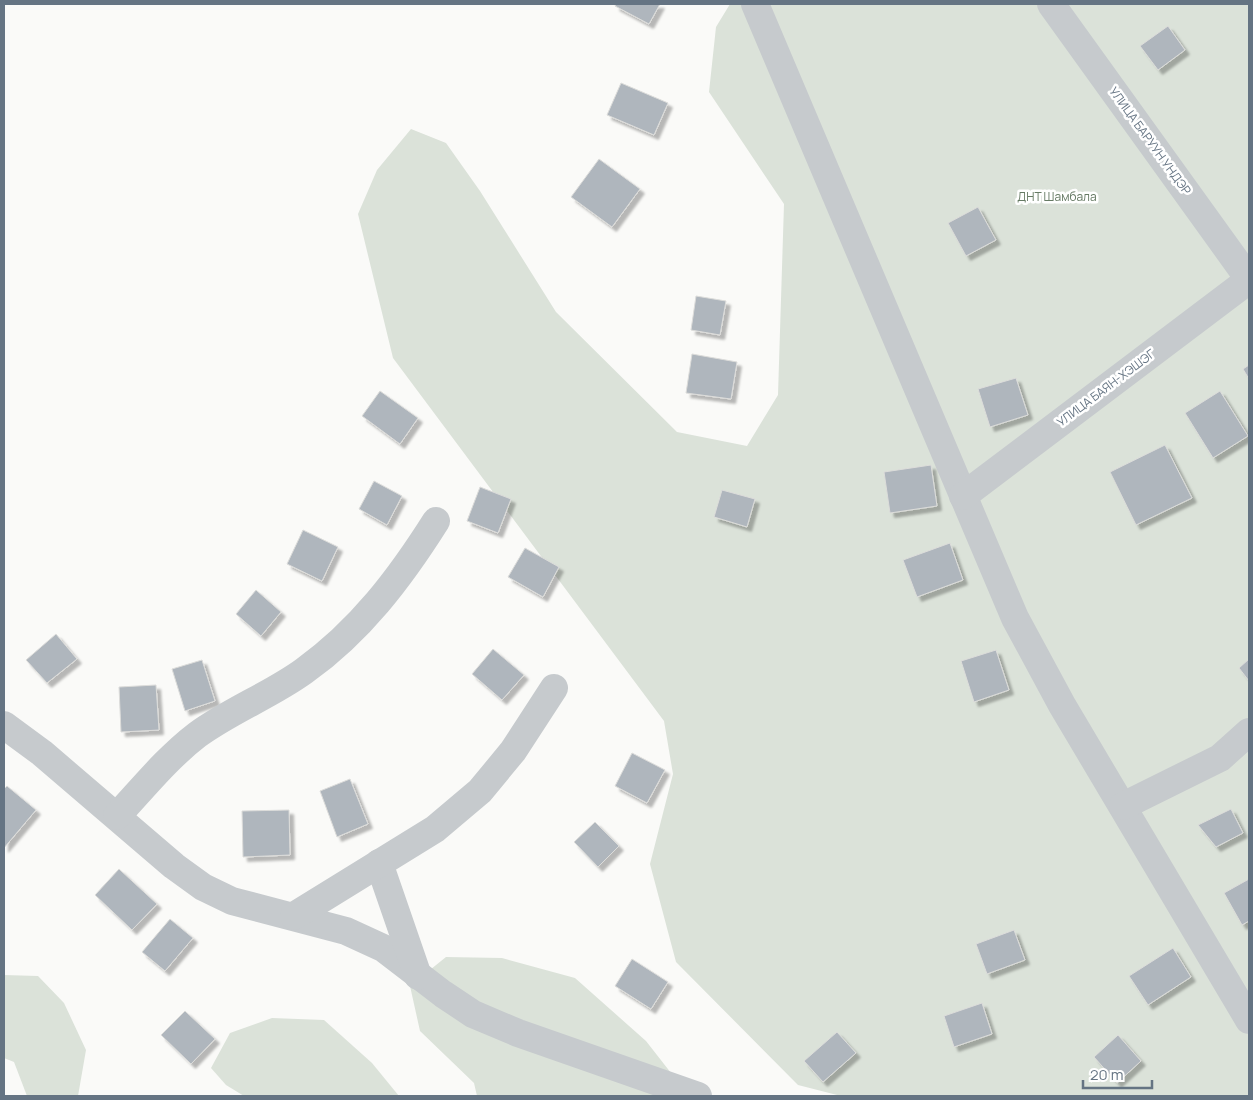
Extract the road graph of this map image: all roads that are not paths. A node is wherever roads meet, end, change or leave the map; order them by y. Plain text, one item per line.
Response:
1 (755, 4) edge
2 (1051, 4) edge
3 (1249, 279) edge
4 (963, 496) junction
5 (436, 521) dead end
6 (554, 688) dead end
7 (4, 725) edge
8 (1249, 732) edge
9 (1123, 806) junction
10 (117, 816) junction
11 (379, 863) junction
12 (294, 916) junction
13 (418, 976) junction
14 (1249, 1020) edge
15 (698, 1096) edge

1 - 4 street
2 - 3 street, УЛИЦА БАРУУН УНДЭР
3 - 4 street, УЛИЦА БАЯН-ХЭШЭГ
4 - 9 street
5 - 10 street
6 - 11 street
7 - 10 street
8 - 9 street
9 - 14 street
10 - 12 street
11 - 12 street
11 - 13 street
12 - 13 street
13 - 15 street

